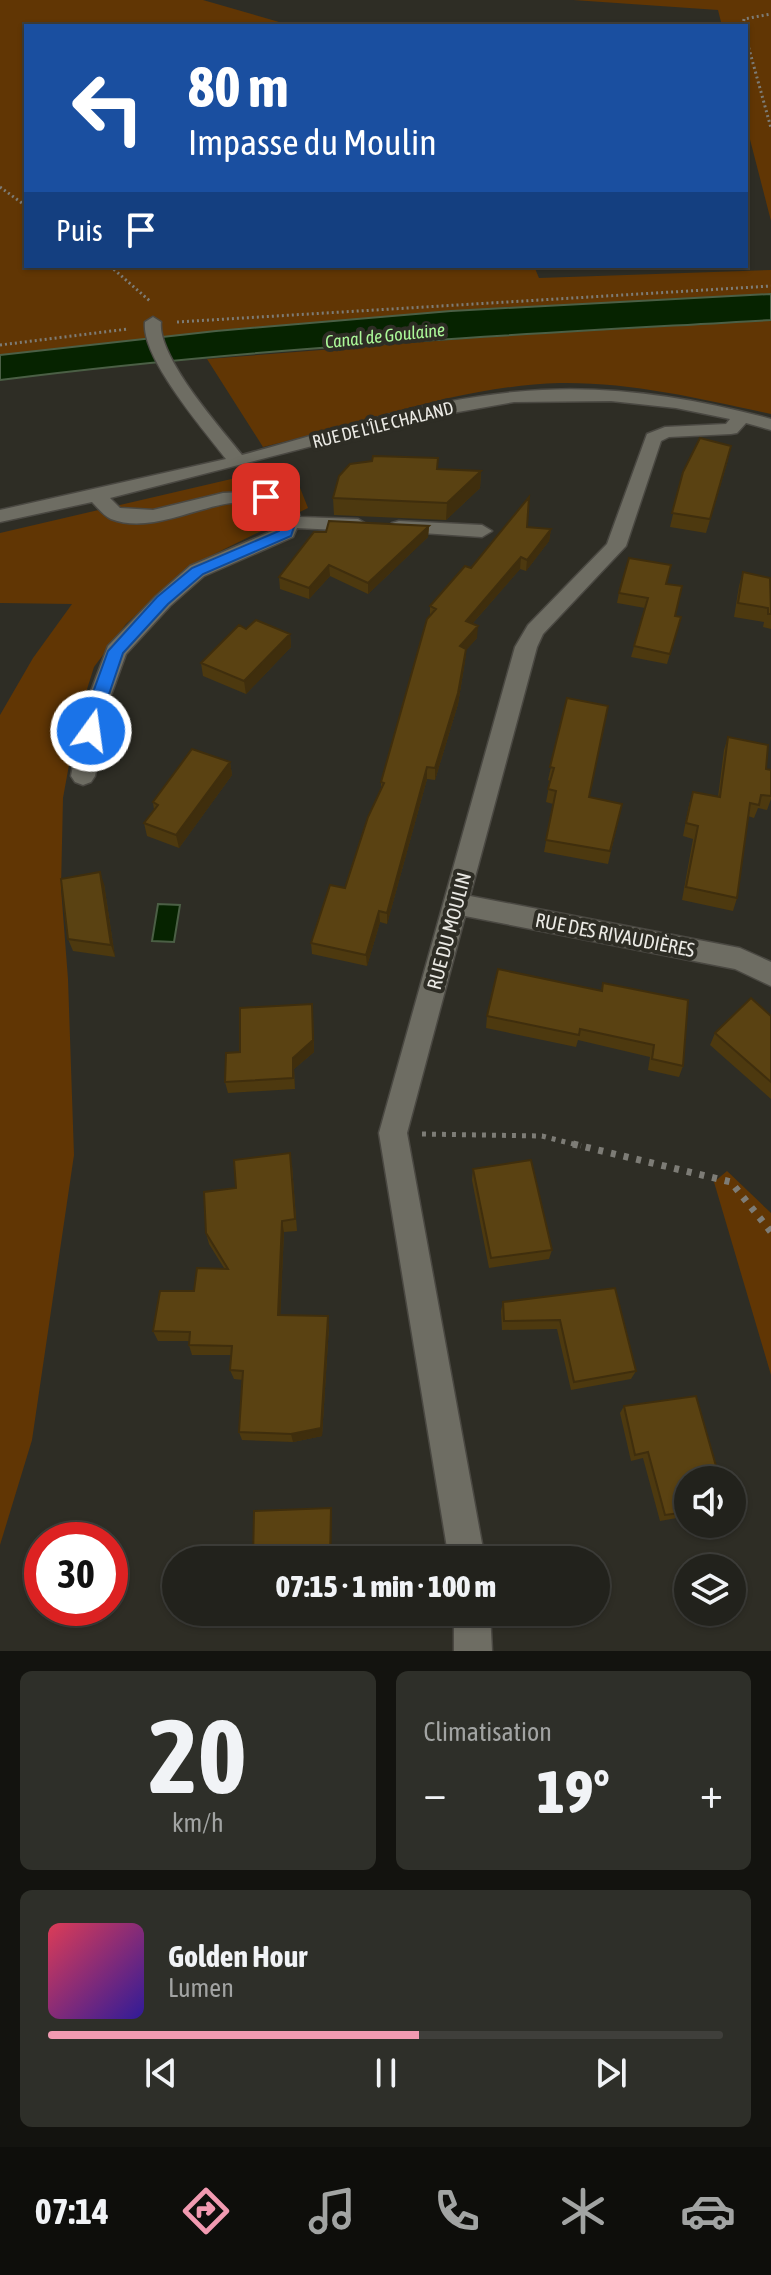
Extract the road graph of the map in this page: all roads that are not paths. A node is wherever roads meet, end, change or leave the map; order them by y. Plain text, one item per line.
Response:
1 (152, 326) road end
2 (743, 416) junction
3 (771, 425) edge
4 (238, 462) junction
5 (97, 496) junction
6 (0, 516) edge
7 (289, 522) junction
8 (482, 531) dead end
9 (83, 776) dead end
10 (456, 904) junction
11 (771, 975) edge
12 (465, 1546) edge
13 (472, 1626) edge
14 (473, 1651) edge

1 - 4 street
2 - 3 street, RUE DE L'ÎLE CHALAND
2 - 4 street, RUE DE L'ÎLE CHALAND
2 - 10 street, RUE DU MOULIN
4 - 5 street, RUE DE L'ÎLE CHALAND
5 - 6 street, RUE DE L'ÎLE CHALAND
5 - 7 street
7 - 8 street
7 - 9 street
10 - 11 street, RUE DES RIVAUDIÈRES
10 - 12 street, RUE DU MOULIN
13 - 14 street

